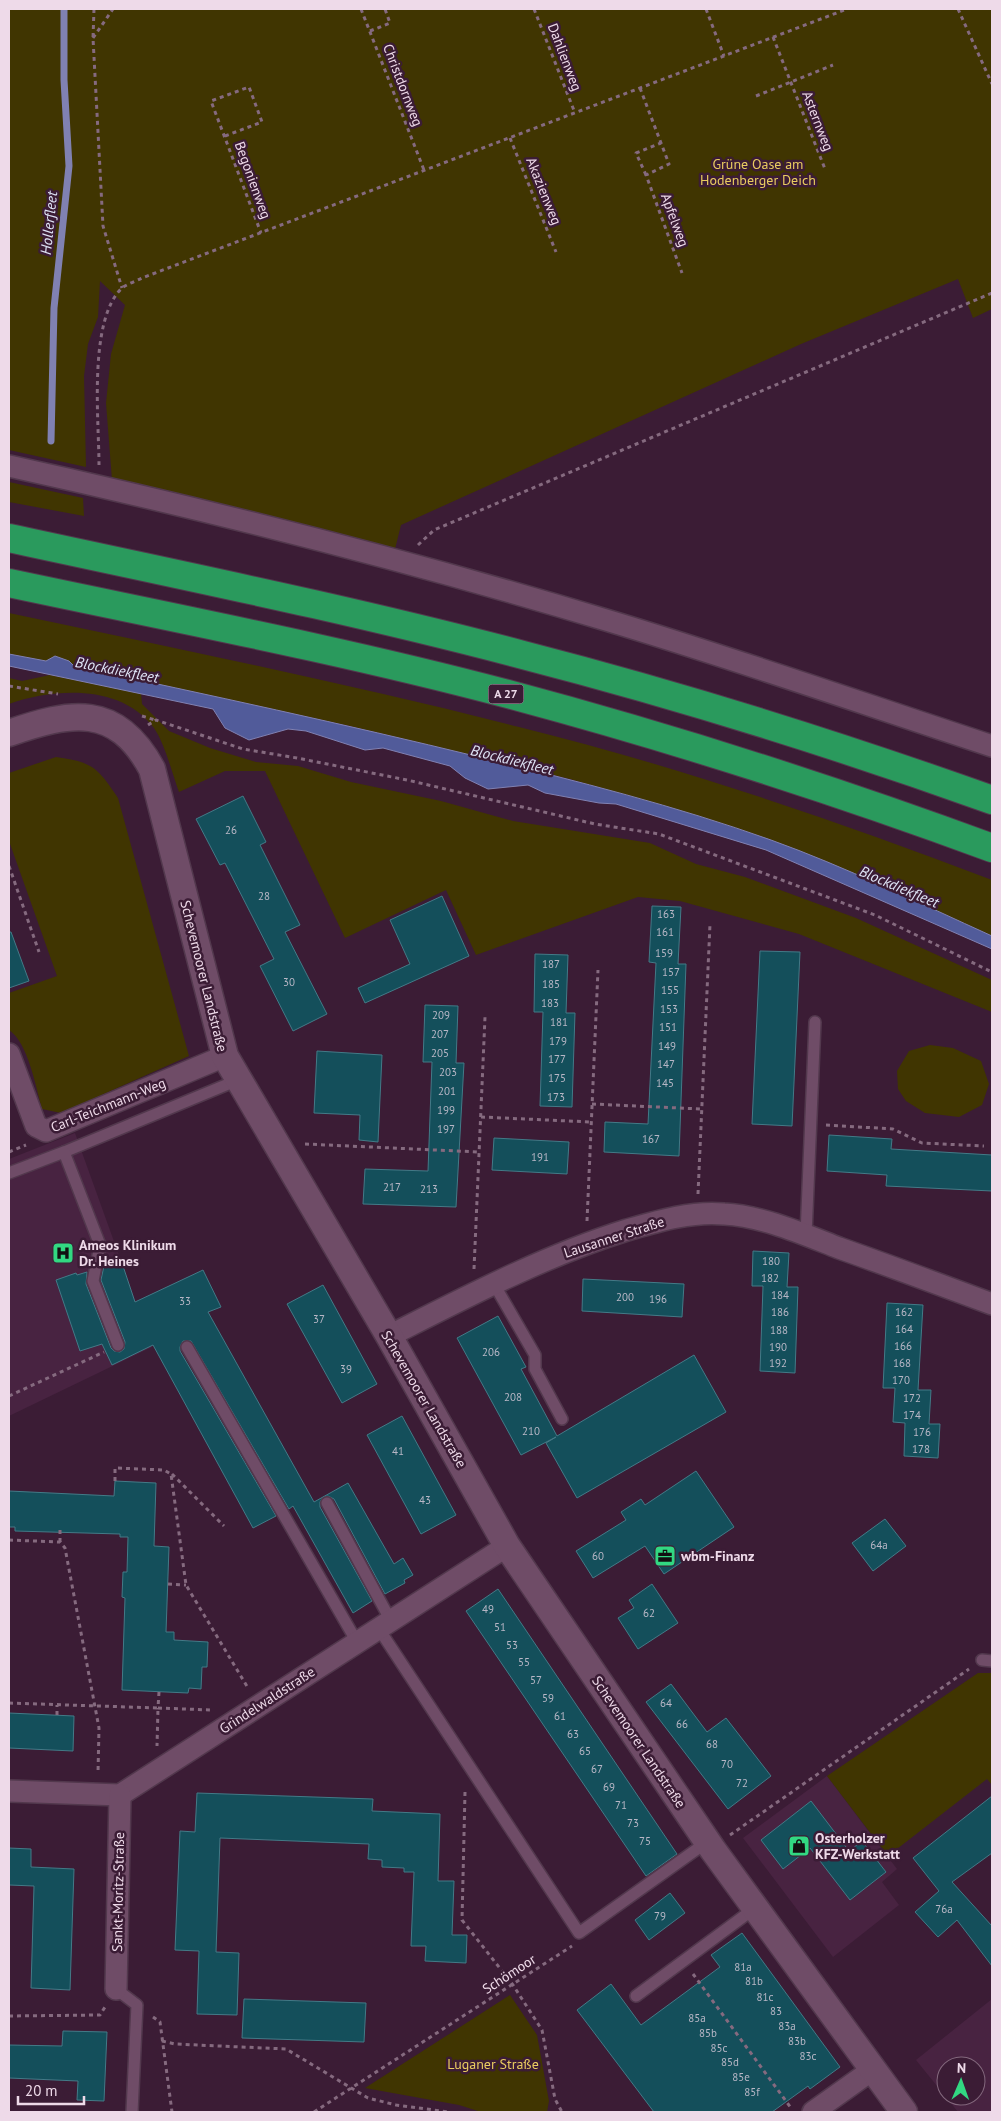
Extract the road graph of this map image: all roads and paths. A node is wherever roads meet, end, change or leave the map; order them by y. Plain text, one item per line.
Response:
1 (94, 9) edge
2 (113, 9) edge
3 (361, 9) edge
4 (385, 9) edge
5 (534, 9) edge
6 (706, 9) edge
7 (847, 9) edge
8 (958, 9) edge
9 (370, 31) junction
10 (773, 37) junction
11 (93, 38) junction
12 (724, 56) junction
13 (833, 65) dead end
14 (790, 81) junction
15 (992, 84) edge
16 (640, 88) junction
17 (756, 96) dead end
18 (575, 113) junction
19 (225, 136) junction
20 (510, 138) junction
21 (661, 143) junction
22 (825, 169) dead end
23 (424, 170) junction
24 (646, 174) junction
25 (261, 233) junction
26 (556, 252) dead end
27 (682, 272) dead end
28 (122, 288) junction
29 (992, 293) edge
30 (9, 466) edge
31 (98, 486) junction
32 (9, 538) edge
33 (399, 562) junction
34 (9, 583) edge
35 (9, 733) edge
36 (127, 736) junction
37 (992, 746) edge
38 (992, 800) edge
39 (992, 848) edge
40 (9, 866) edge
41 (710, 924) dead end
42 (39, 952) dead end
43 (598, 970) dead end
44 (992, 972) edge
45 (485, 1017) dead end
46 (815, 1022) dead end
47 (9, 1054) edge
48 (224, 1056) junction
49 (238, 1080) junction
50 (592, 1104) junction
51 (702, 1109) junction
52 (481, 1117) junction
53 (591, 1122) junction
54 (810, 1124) junction
55 (276, 1143) junction
56 (984, 1146) dead end
57 (64, 1152) junction
58 (479, 1152) junction
59 (9, 1173) edge
60 (697, 1215) junction
61 (806, 1236) junction
62 (586, 1243) junction
63 (494, 1284) junction
64 (473, 1294) junction
65 (992, 1304) edge
66 (389, 1336) junction
67 (118, 1345) joint
68 (187, 1347) dead end
69 (9, 1396) edge
70 (562, 1419) dead end
71 (171, 1474) junction
72 (115, 1481) dead end
73 (326, 1503) dead end
74 (224, 1526) dead end
75 (60, 1529) dead end
76 (9, 1540) edge
77 (60, 1542) junction
78 (507, 1546) junction
79 (168, 1584) dead end
80 (186, 1585) junction
81 (385, 1625) junction
82 (357, 1642) junction
83 (987, 1661) edge
84 (158, 1692) dead end
85 (9, 1704) edge
86 (57, 1705) junction
87 (94, 1706) junction
88 (258, 1706) junction
89 (158, 1708) junction
90 (213, 1710) dead end
91 (57, 1715) dead end
92 (156, 1771) junction
93 (460, 1786) dead end
94 (9, 1791) edge
95 (98, 1794) junction
96 (120, 1795) junction
97 (710, 1846) junction
98 (755, 1908) junction
99 (578, 1943) dead end
100 (683, 1961) junction
101 (513, 1985) junction
102 (116, 1989) junction
103 (636, 1996) dead end
104 (137, 2005) junction
105 (9, 2016) edge
106 (162, 2042) junction
107 (872, 2070) junction
108 (352, 2088) junction
109 (132, 2112) edge
110 (172, 2112) edge
111 (314, 2112) edge
112 (448, 2112) edge
113 (562, 2112) edge
114 (795, 2112) edge
115 (813, 2112) edge
116 (904, 2112) edge

1 - 11 path
2 - 11 path
3 - 9 path, Christdornweg
4 - 9 path
5 - 18 path, Dahlienweg
6 - 12 path
7 - 10 path
8 - 15 path
9 - 23 path, Christdornweg
10 - 12 path
10 - 14 path, Asternweg
11 - 28 path
12 - 16 path
13 - 14 path, Asternweg
14 - 17 path, Asternweg
14 - 22 path, Asternweg
16 - 18 path
16 - 21 path
18 - 20 path
19 - 19 path, Begonienweg
19 - 25 path, Begonienweg
20 - 23 path
20 - 26 path, Akazienweg
21 - 24 path
21 - 24 path, Apfelweg
23 - 25 path
24 - 27 path, Apfelweg
25 - 28 path
28 - 31 path
29 - 33 path
30 - 31 street
31 - 33 street
32 - 38 highway
33 - 37 street
34 - 39 highway, A 27
35 - 36 street, Schevemoorer Landstraße
36 - 44 path
36 - 48 street, Schevemoorer Landstraße
40 - 42 path
41 - 51 path
43 - 50 path
45 - 52 path
46 - 54 lane
47 - 48 street, Carl-Teichmann-Weg
48 - 49 street, Schevemoorer Landstraße
49 - 55 street, Schevemoorer Landstraße
49 - 57 lane
50 - 51 path
50 - 53 path
51 - 60 path
52 - 53 path
52 - 58 path
53 - 62 path
54 - 56 path
54 - 61 lane
55 - 58 path
55 - 66 street, Schevemoorer Landstraße
57 - 59 lane
57 - 67 lane
58 - 64 path
60 - 61 street, Lausanner Straße
60 - 62 street, Lausanner Straße
61 - 65 street, Lausanner Straße
62 - 63 street, Lausanner Straße
63 - 64 street, Lausanner Straße
63 - 70 lane
64 - 66 street, Lausanner Straße
66 - 78 street, Schevemoorer Landstraße
67 - 69 path
68 - 82 lane
71 - 72 path
71 - 74 path
71 - 80 path
73 - 81 lane
75 - 77 path
76 - 77 path
77 - 87 path
78 - 81 street, Grindelwaldstraße
78 - 97 street, Schevemoorer Landstraße
79 - 80 path
80 - 88 path
81 - 82 street, Grindelwaldstraße
81 - 97 lane
82 - 88 street, Grindelwaldstraße
83 - 97 path
84 - 89 path
85 - 86 path
86 - 87 path
86 - 91 path
87 - 89 path
87 - 95 path
88 - 92 street, Grindelwaldstraße
89 - 90 path
89 - 92 path
92 - 96 street, Grindelwaldstraße
93 - 101 path
94 - 95 street
95 - 96 street
96 - 102 street, Sankt-Moritz-Straße
97 - 98 street, Schevemoorer Landstraße
98 - 100 lane
98 - 107 street, Schevemoorer Landstraße
99 - 101 path, Schömoor
100 - 103 lane
100 - 114 path
101 - 108 path, Schömoor
101 - 113 path
102 - 104 lane
102 - 105 path
104 - 106 path
104 - 109 lane
106 - 108 path
106 - 110 path
107 - 115 street
107 - 116 street, Schevemoorer Landstraße
108 - 111 path, Schömoor
108 - 112 path

